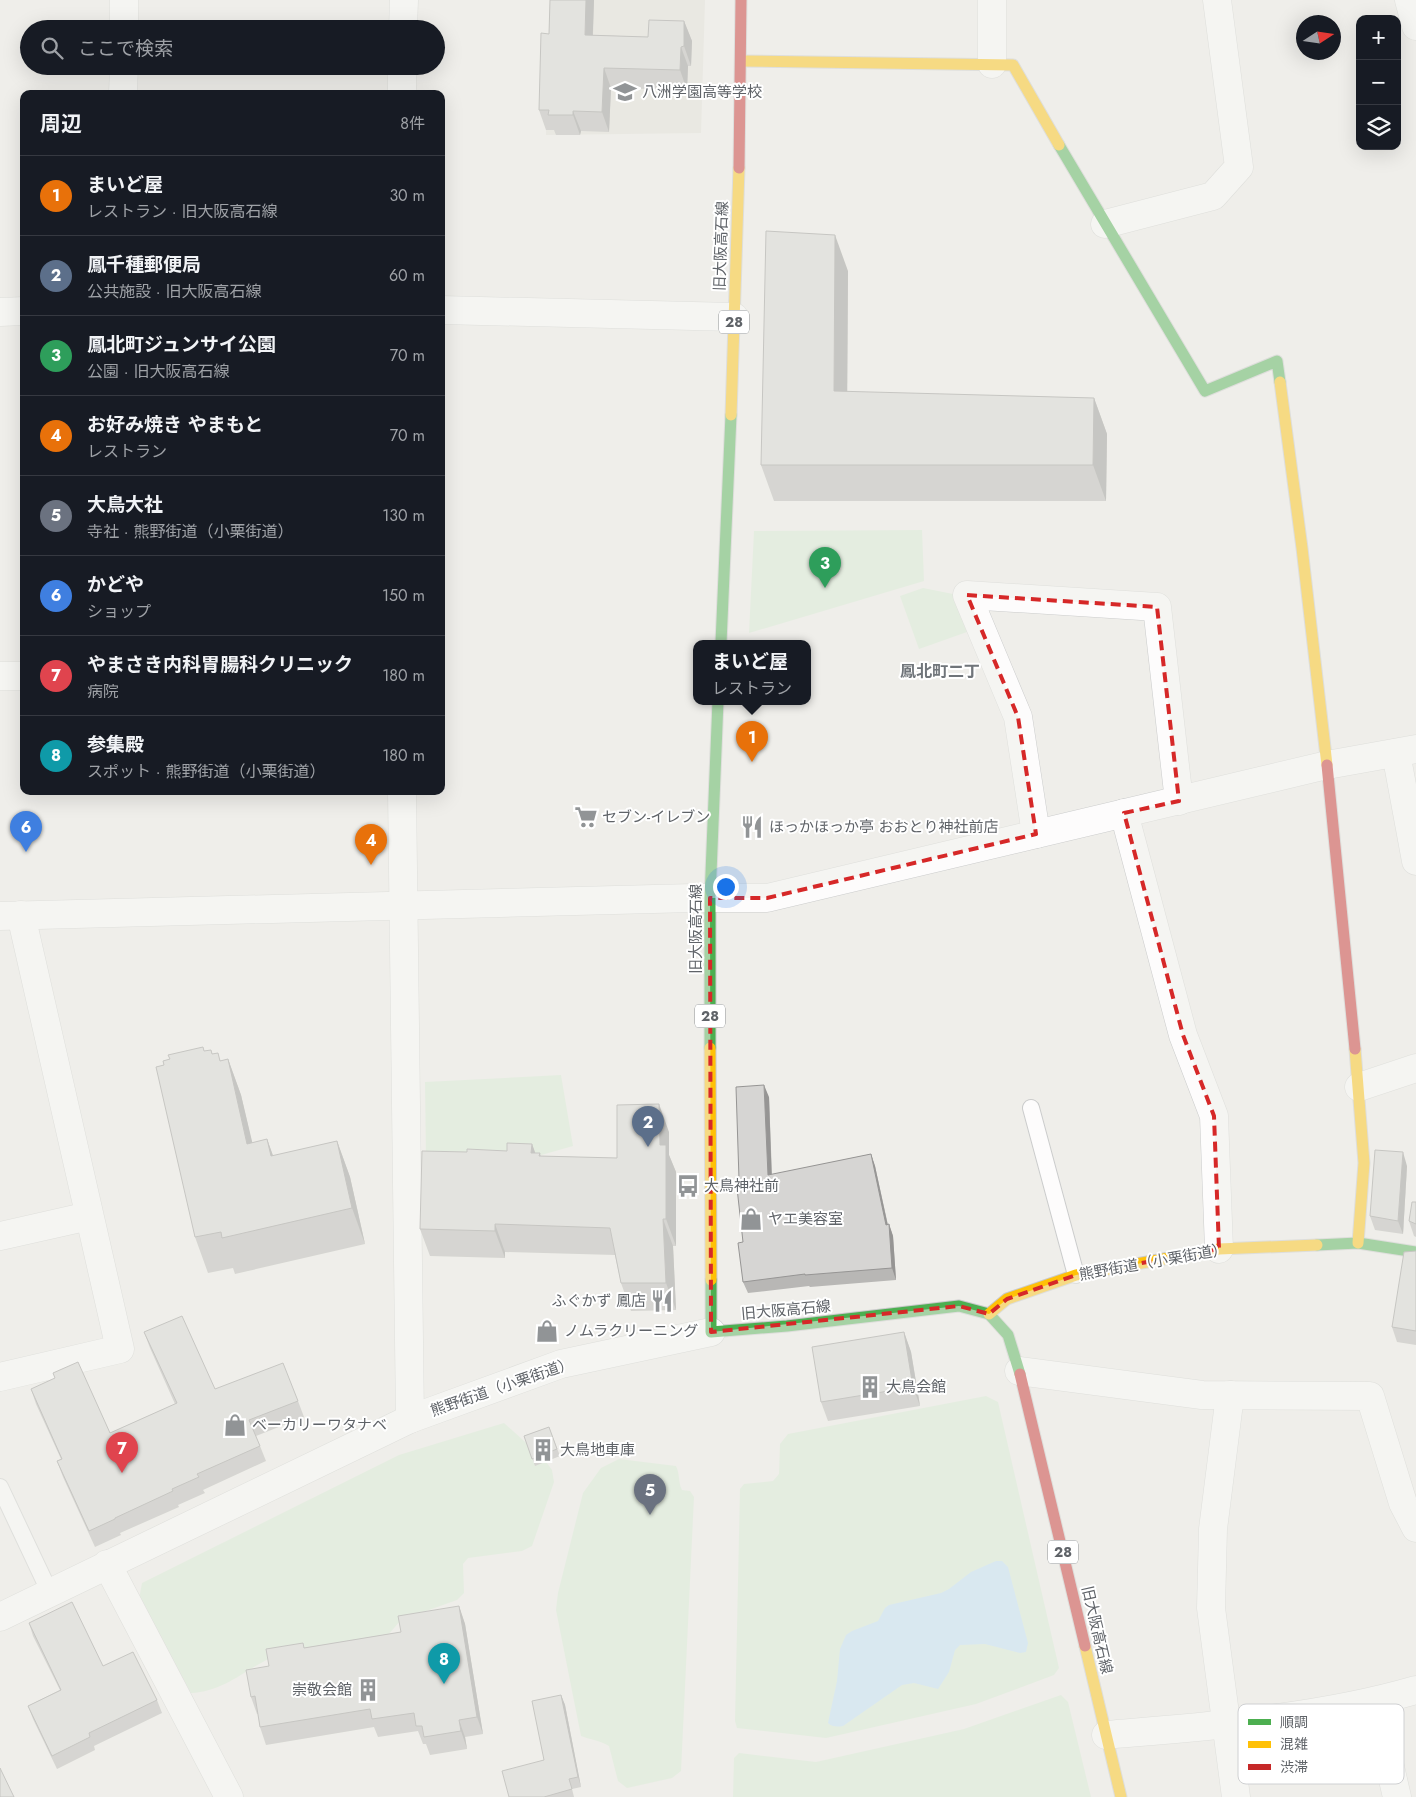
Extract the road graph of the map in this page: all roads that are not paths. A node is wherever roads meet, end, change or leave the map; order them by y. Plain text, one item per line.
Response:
1 (124, 0) edge
2 (404, 0) edge
3 (741, 0) edge
4 (992, 0) edge
5 (1217, 0) edge
6 (1409, 0) edge
7 (124, 20) edge
8 (403, 20) edge
9 (1416, 26) edge
10 (741, 61) junction
11 (992, 64) junction
12 (124, 75) edge
13 (402, 75) edge
14 (124, 90) edge
15 (402, 90) edge
16 (1105, 224) junction
17 (445, 310) edge
18 (0, 312) edge
19 (20, 312) edge
20 (734, 317) junction
21 (721, 640) edge
22 (0, 676) edge
23 (20, 676) edge
24 (718, 705) edge
25 (1406, 751) edge
26 (1327, 765) junction
27 (402, 795) edge
28 (1179, 801) junction
29 (1124, 813) junction
30 (1036, 834) junction
31 (1416, 861) edge
32 (710, 898) junction
33 (404, 906) junction
34 (11, 916) edge
35 (1416, 1068) edge
36 (1359, 1087) junction
37 (1031, 1108) dead end
38 (89, 1216) junction
39 (0, 1236) edge
40 (1358, 1243) junction
41 (1219, 1248) junction
42 (1416, 1252) edge
43 (1076, 1275) junction
44 (989, 1314) junction
45 (710, 1332) junction
46 (1019, 1371) junction
47 (0, 1377) edge
48 (1230, 1395) junction
49 (410, 1419) junction
50 (0, 1487) edge
51 (1416, 1528) edge
52 (107, 1564) junction
53 (50, 1592) junction
54 (0, 1617) edge
55 (1416, 1690) edge
56 (1375, 1702) joint
57 (1362, 1704) edge
58 (1238, 1723) edge
59 (1227, 1725) junction
60 (1106, 1735) junction
61 (1394, 1784) edge
62 (229, 1797) edge
63 (1121, 1797) edge
64 (1236, 1797) edge
65 (1397, 1797) edge

1 - 7 street
2 - 8 street
3 - 10 main road, 旧大阪高石線 / 28
4 - 11 street
5 - 16 street
6 - 9 street
10 - 11 main road
10 - 20 main road, 旧大阪高石線 / 28
11 - 16 main road
12 - 14 street
13 - 15 street
16 - 26 main road
17 - 20 street
18 - 19 street
20 - 21 main road, 旧大阪高石線 / 28
22 - 23 street
24 - 32 main road, 旧大阪高石線 / 28
25 - 26 street
25 - 31 street
26 - 28 street
26 - 36 main road
27 - 33 street
28 - 29 street
28 - 30 street
29 - 30 street
29 - 41 street
30 - 32 street
32 - 33 street
32 - 45 main road, 旧大阪高石線 / 28
33 - 34 street
33 - 49 street
34 - 38 street
35 - 36 street
36 - 40 main road
37 - 43 lane
38 - 39 street
38 - 47 street
40 - 41 main road, 熊野街道（小栗街道）
40 - 42 main road, 熊野街道（小栗街道）
41 - 43 main road, 熊野街道（小栗街道）
43 - 44 main road, 熊野街道（小栗街道）
44 - 45 main road, 旧大阪高石線
44 - 46 main road, 旧大阪高石線 / 28
45 - 49 street, 熊野街道（小栗街道）
46 - 48 street
46 - 60 main road, 旧大阪高石線 / 28
48 - 51 street
48 - 59 street
49 - 52 street, 熊野街道（小栗街道）
50 - 53 lane
52 - 53 street, 熊野街道（小栗街道）
52 - 62 street
53 - 54 street, 熊野街道（小栗街道）
55 - 56 street
56 - 57 street
58 - 59 street
59 - 60 street
59 - 64 street
60 - 63 main road, 旧大阪高石線 / 28
61 - 65 street

